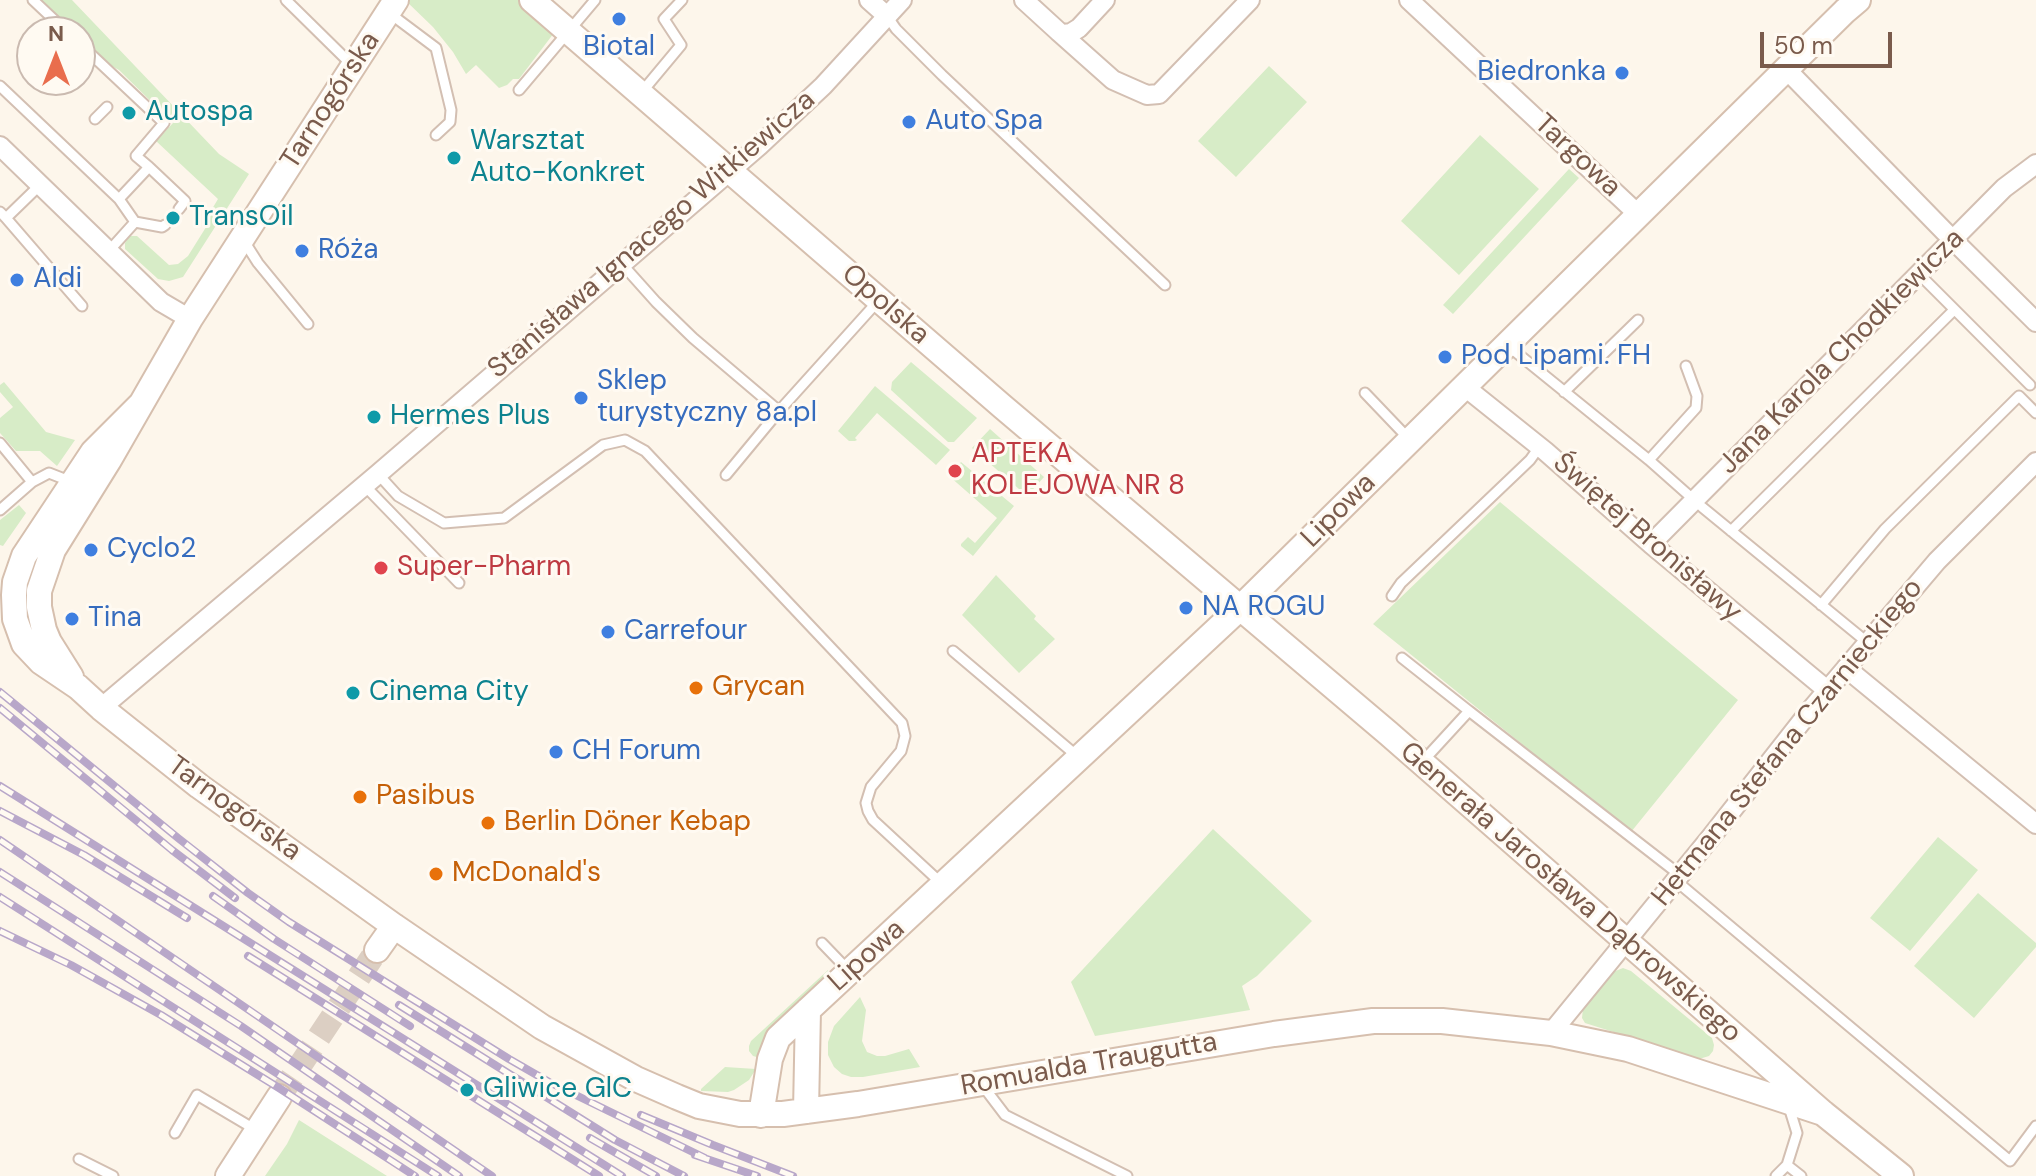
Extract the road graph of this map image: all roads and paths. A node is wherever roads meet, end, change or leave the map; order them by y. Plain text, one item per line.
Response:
1 (33, 0) edge
2 (286, 0) edge
3 (532, 0) edge
4 (595, 0) edge
5 (682, 0) edge
6 (869, 0) edge
7 (902, 0) edge
8 (1024, 0) edge
9 (1105, 0) edge
10 (1250, 0) edge
11 (1409, 0) edge
12 (1846, 4) edge
13 (392, 6) edge
14 (50, 16) edge
15 (887, 16) junction
16 (568, 31) junction
17 (1059, 32) junction
18 (96, 61) edge
19 (353, 66) junction
20 (1786, 69) junction
21 (519, 90) dead end
22 (2, 92) edge
23 (640, 94) junction
24 (107, 107) dead end
25 (95, 119) dead end
26 (436, 135) dead end
27 (0, 146) edge
28 (2036, 164) edge
29 (149, 167) junction
30 (729, 172) junction
31 (40, 185) junction
32 (119, 199) junction
33 (179, 209) dead end
34 (3, 215) edge
35 (1639, 215) junction
36 (135, 222) junction
37 (165, 225) dead end
38 (242, 238) junction
39 (1954, 240) junction
40 (108, 252) junction
41 (622, 264) junction
42 (1919, 274) junction
43 (1165, 285) dead end
44 (879, 300) junction
45 (82, 306) dead end
46 (1954, 310) junction
47 (190, 319) junction
48 (1638, 320) dead end
49 (2036, 322) edge
50 (308, 324) dead end
51 (1507, 345) junction
52 (1686, 366) dead end
53 (2030, 385) dead end
54 (1465, 387) junction
55 (1564, 392) junction
56 (1365, 393) dead end
57 (140, 405) junction
58 (779, 411) junction
59 (2036, 413) edge
60 (1411, 440) junction
61 (0, 443) edge
62 (1540, 446) junction
63 (1649, 460) junction
64 (2036, 462) edge
65 (726, 475) dead end
66 (371, 479) junction
67 (32, 482) junction
68 (72, 482) junction
69 (1695, 499) junction
70 (0, 510) edge
71 (1731, 531) junction
72 (1651, 544) junction
73 (459, 583) dead end
74 (1392, 596) dead end
75 (18, 605) edge
76 (1821, 605) junction
77 (1240, 608) junction
78 (1868, 643) junction
79 (953, 651) dead end
80 (1402, 658) dead end
81 (1846, 668) junction
82 (1827, 690) junction
83 (101, 708) junction
84 (1469, 711) junction
85 (1079, 758) junction
86 (1421, 762) junction
87 (2036, 824) edge
88 (1678, 878) junction
89 (944, 885) junction
90 (394, 926) junction
91 (1626, 940) junction
92 (822, 943) dead end
93 (377, 950) tunnel mouth
94 (849, 972) junction
95 (808, 1010) junction
96 (1551, 1033) junction
97 (980, 1084) junction
98 (279, 1097) tunnel mouth
99 (1787, 1101) junction
100 (806, 1111) junction
101 (1823, 1113) junction
102 (761, 1115) junction
103 (2036, 1126) edge
104 (258, 1130) junction
105 (175, 1133) dead end
106 (79, 1159) dead end
107 (1787, 1165) junction
108 (113, 1176) edge
109 (228, 1176) edge
110 (1127, 1176) edge
111 (1776, 1176) edge
112 (1788, 1176) edge
113 (1801, 1176) edge
114 (1901, 1176) edge

1 - 14 lane
2 - 19 lane
3 - 16 street, Opolska
4 - 16 lane
5 - 23 lane
6 - 15 street
7 - 15 street, Stanisława Ignacego Witkiewicza
8 - 17 street
9 - 17 street
10 - 17 street
11 - 35 street, Targowa
12 - 20 street, Lipowa
13 - 19 street, Tarnogórska
13 - 26 lane
15 - 30 street, Stanisława Ignacego Witkiewicza
15 - 43 lane
16 - 21 lane
16 - 23 street, Opolska
18 - 29 lane
19 - 38 street, Tarnogórska
20 - 35 street, Lipowa
20 - 39 street
22 - 32 lane
23 - 30 street, Opolska
24 - 25 lane
27 - 31 street
28 - 39 street, Jana Karola Chodkiewicza
29 - 32 lane
29 - 33 lane
30 - 41 street, Stanisława Ignacego Witkiewicza
30 - 44 street, Opolska
31 - 34 lane
31 - 40 street
32 - 36 lane
34 - 45 lane
35 - 51 street, Lipowa
36 - 37 lane
36 - 40 lane
38 - 47 street, Tarnogórska
38 - 50 lane
39 - 42 street, Jana Karola Chodkiewicza
39 - 49 street
40 - 47 street
41 - 58 lane
41 - 66 street, Stanisława Ignacego Witkiewicza
42 - 46 lane
42 - 69 street, Jana Karola Chodkiewicza
44 - 58 lane
44 - 77 street, Opolska
46 - 53 lane
46 - 71 lane
47 - 57 street, Tarnogórska
48 - 55 lane
51 - 54 street, Lipowa
51 - 55 lane
52 - 63 lane
54 - 60 street, Lipowa
54 - 62 street, Świętej Bronisławy
55 - 63 lane
56 - 60 lane
57 - 68 street, Tarnogórska
57 - 75 street, Tarnogórska
58 - 65 lane
59 - 76 lane
60 - 77 street, Lipowa
61 - 67 lane
62 - 72 street, Świętej Bronisławy
62 - 74 lane
63 - 69 lane
64 - 78 street, Hetmana Stefana Czarnieckiego
66 - 73 lane
66 - 83 street, Stanisława Ignacego Witkiewicza
66 - 89 lane
67 - 68 lane
67 - 70 lane
68 - 75 street, Tarnogórska
69 - 71 lane
69 - 72 street, Jana Karola Chodkiewicza
71 - 76 lane
72 - 82 street, Świętej Bronisławy
75 - 83 street, Tarnogórska
76 - 78 lane
77 - 85 street, Lipowa
77 - 86 street, Generała Jarosława Dąbrowskiego
78 - 81 street, Hetmana Stefana Czarnieckiego
79 - 85 lane
80 - 84 lane
81 - 82 street, Hetmana Stefana Czarnieckiego
81 - 87 street
82 - 88 street, Hetmana Stefana Czarnieckiego
83 - 90 street, Tarnogórska
84 - 86 lane
84 - 88 lane
85 - 89 street, Lipowa
86 - 91 street, Generała Jarosława Dąbrowskiego
88 - 91 street, Hetmana Stefana Czarnieckiego
88 - 103 lane
89 - 94 street, Lipowa
90 - 93 street
90 - 102 street, Romualda Traugutta
91 - 96 street, Hetmana Stefana Czarnieckiego
91 - 101 street, Generała Jarosława Dąbrowskiego
92 - 94 lane
94 - 95 street, Lipowa
95 - 100 street, Lipowa
95 - 102 street, Lipowa
96 - 97 street, Romualda Traugutta
96 - 99 street, Romualda Traugutta
97 - 100 street, Romualda Traugutta
97 - 110 lane
98 - 104 street
99 - 101 street, Romualda Traugutta
99 - 107 lane
100 - 102 street, Romualda Traugutta
101 - 114 street, Generała Jarosława Dąbrowskiego
104 - 105 lane
104 - 109 street
106 - 108 lane
107 - 111 lane
107 - 112 lane
107 - 113 lane

